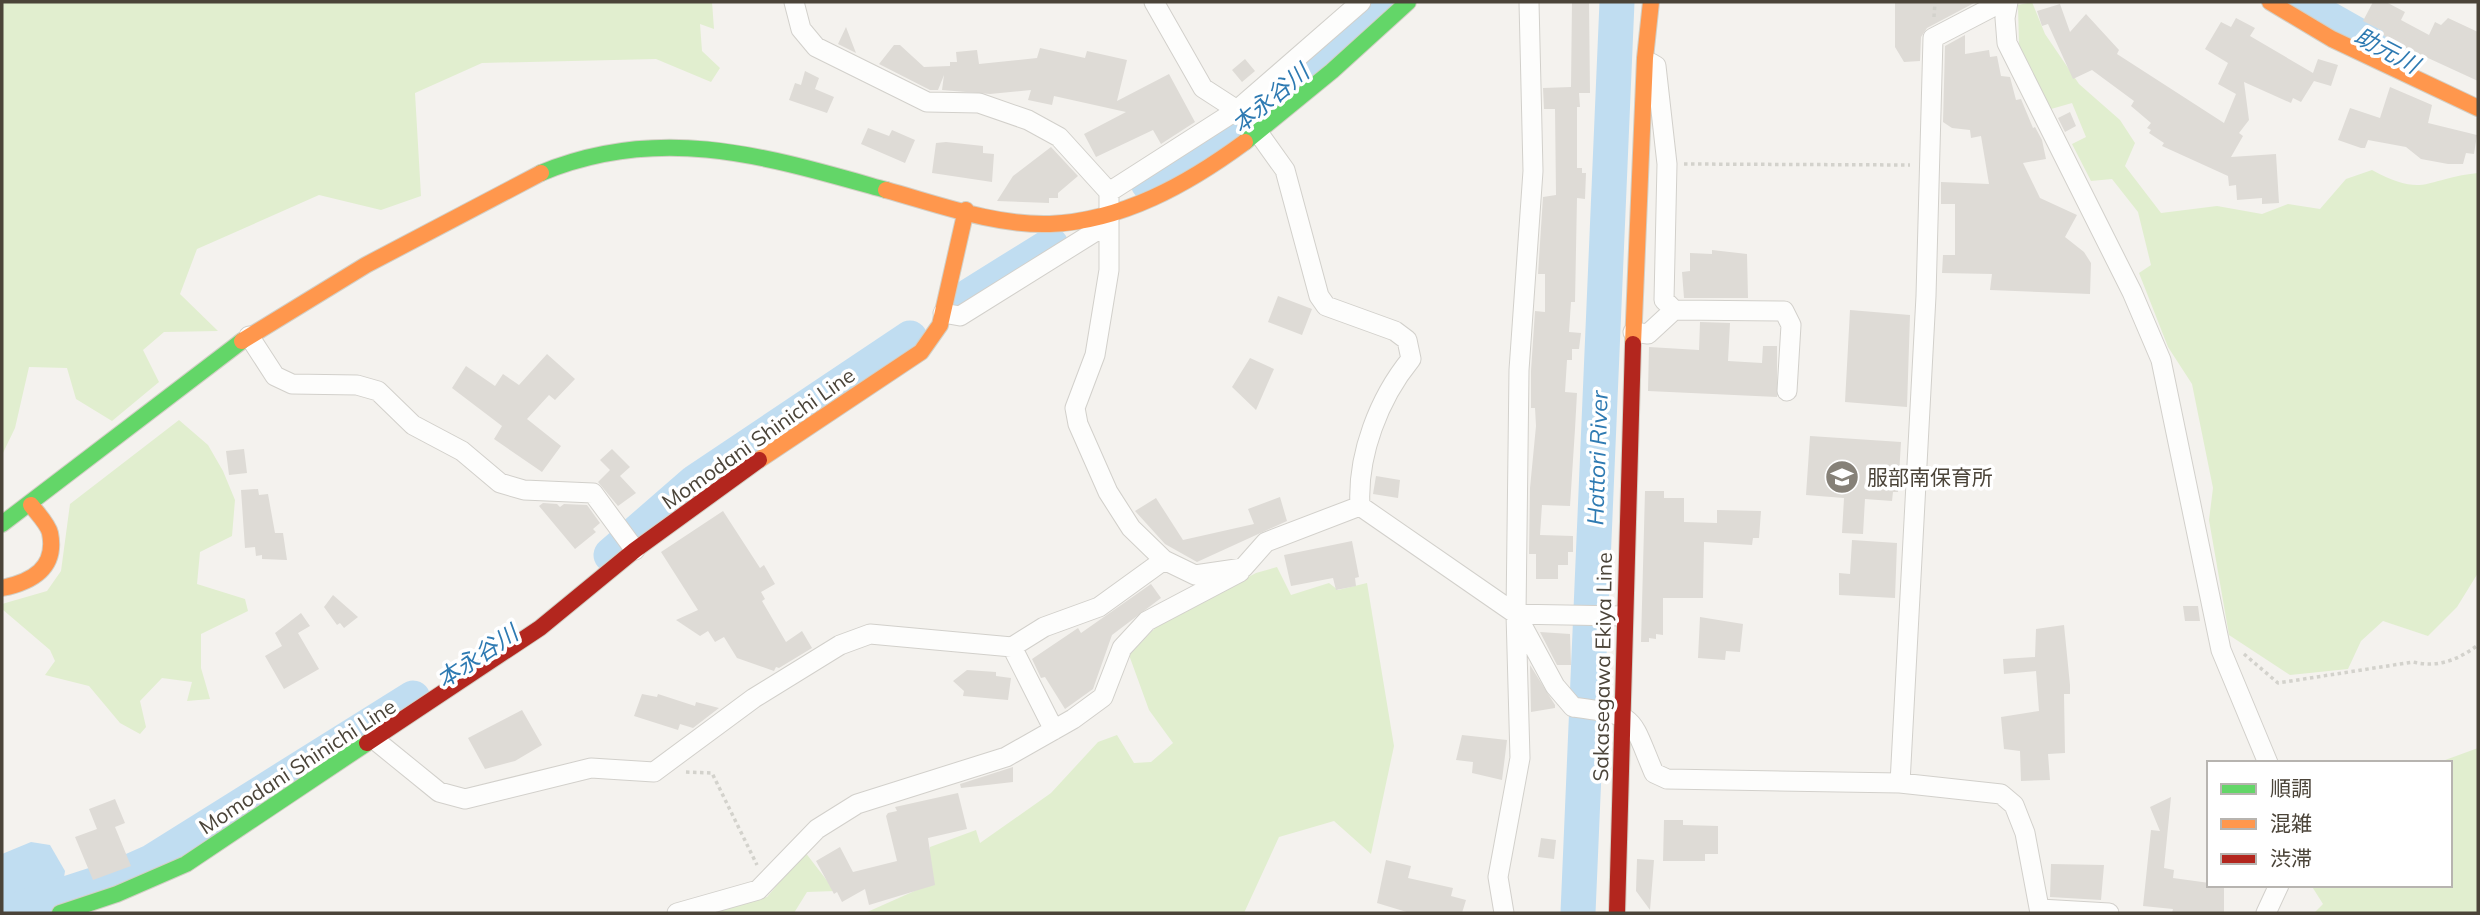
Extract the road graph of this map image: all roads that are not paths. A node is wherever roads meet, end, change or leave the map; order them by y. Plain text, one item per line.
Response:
1 (794, 2) edge
2 (1153, 2) edge
3 (1361, 2) edge
4 (1408, 2) edge
5 (1529, 2) edge
6 (1651, 2) edge
7 (2003, 2) edge
8 (2008, 2) edge
9 (2270, 2) edge
10 (1644, 58) junction
11 (2478, 108) edge
12 (1237, 110) junction
13 (1257, 131) junction
14 (1109, 192) junction
15 (966, 210) junction
16 (1109, 219) junction
17 (1674, 310) junction
18 (943, 313) junction
19 (1633, 332) junction
20 (249, 337) junction
21 (1787, 391) dead end
22 (31, 505) junction
23 (1360, 506) junction
24 (2, 524) edge
25 (635, 550) junction
26 (1164, 560) junction
27 (1243, 568) junction
28 (2, 588) edge
29 (1516, 614) junction
30 (1616, 616) junction
31 (1012, 647) junction
32 (1623, 716) junction
33 (1054, 730) junction
34 (375, 740) junction
35 (2267, 761) edge
36 (1900, 783) junction
37 (2278, 887) edge
38 (2040, 911) edge
39 (60, 913) edge
40 (677, 913) edge
41 (1504, 913) edge
42 (1617, 913) edge
43 (2109, 913) edge
44 (2266, 913) edge

1 - 14 street
2 - 12 street
3 - 12 street
4 - 13 main road
5 - 29 street
6 - 10 main road, Sakasegawa Ekiya Line
7 - 36 street
8 - 35 street
9 - 11 main road
10 - 17 street
10 - 19 main road, Sakasegawa Ekiya Line
12 - 13 street
12 - 14 street
13 - 16 main road
13 - 23 street
14 - 16 street
15 - 16 main road
15 - 18 main road, Momodani Shinichi Line
15 - 20 main road
16 - 18 street
16 - 26 street
17 - 19 street
17 - 21 street
18 - 25 main road, Momodani Shinichi Line
19 - 30 main road, Sakasegawa Ekiya Line
20 - 22 main road
20 - 25 street
22 - 24 main road
22 - 28 main road
23 - 27 street
23 - 29 street
25 - 34 main road, Momodani Shinichi Line
26 - 27 street
26 - 31 street
27 - 33 street
29 - 30 street
29 - 32 street
29 - 41 street
30 - 32 main road, Sakasegawa Ekiya Line
31 - 33 street
31 - 34 street
32 - 36 street
32 - 42 main road, Sakasegawa Ekiya Line
33 - 40 street
34 - 39 main road, Momodani Shinichi Line
36 - 38 street
37 - 44 street
38 - 43 street

